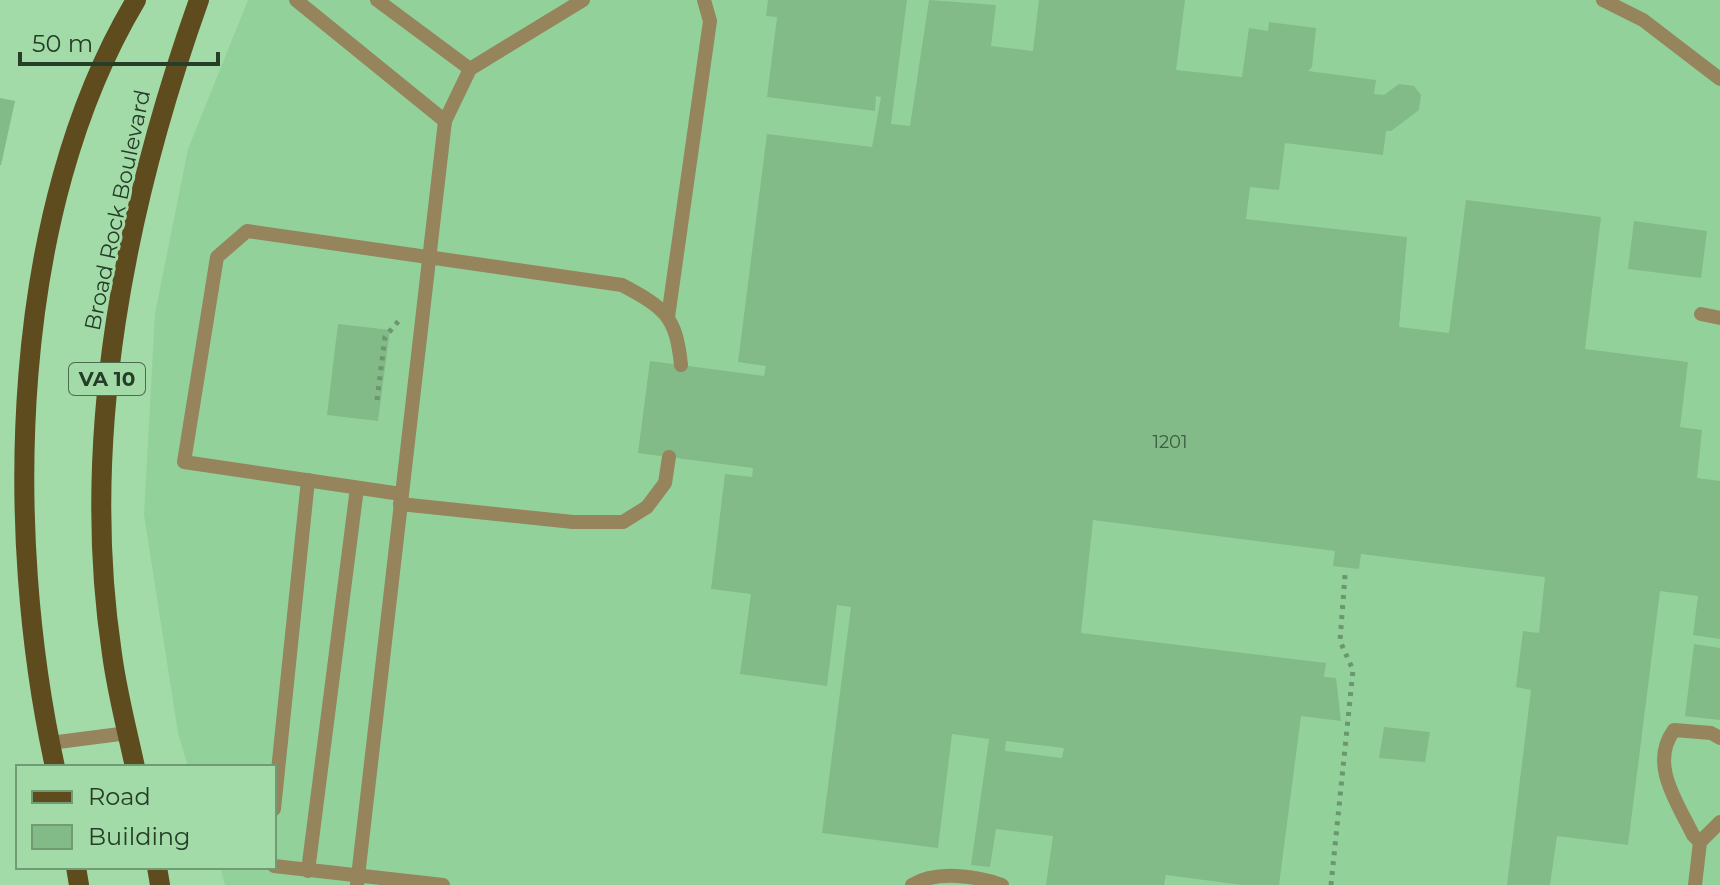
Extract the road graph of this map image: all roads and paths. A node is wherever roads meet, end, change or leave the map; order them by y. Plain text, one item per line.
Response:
1 (136, 0) edge
2 (199, 0) edge
3 (296, 0) edge
4 (377, 0) edge
5 (583, 0) edge
6 (704, 0) edge
7 (1603, 0) edge
8 (470, 69) junction
9 (1720, 79) edge
10 (445, 121) junction
11 (429, 255) junction
12 (404, 314) dead end
13 (1701, 314) dead end
14 (668, 317) junction
15 (1720, 318) edge
16 (681, 365) dead end
17 (377, 400) dead end
18 (669, 457) dead end
19 (308, 480) junction
20 (357, 488) junction
21 (400, 499) junction
22 (1345, 575) dead end
23 (128, 733) junction
24 (1720, 738) edge
25 (50, 743) junction
26 (55, 765) edge
27 (135, 765) edge
28 (276, 790) edge
29 (1720, 822) edge
30 (1700, 842) junction
31 (276, 866) edge
32 (308, 871) junction
33 (357, 881) edge
34 (443, 885) edge
35 (912, 885) edge
36 (1002, 885) edge
37 (1331, 885) edge
38 (1695, 885) edge

1 - 25 main road, Broad Rock Boulevard
2 - 23 main road, Broad Rock Boulevard / VA 10
3 - 10 lane
4 - 8 lane
5 - 8 lane
6 - 14 lane
7 - 9 lane
8 - 10 lane
10 - 11 lane
11 - 14 lane
11 - 19 lane
11 - 21 lane
12 - 17 path
13 - 15 lane
14 - 16 lane
18 - 21 lane
19 - 20 lane
19 - 28 lane
20 - 21 lane
20 - 32 lane
21 - 33 lane
22 - 37 path
23 - 25 lane
23 - 27 main road, Broad Rock Boulevard / VA 10
24 - 30 lane
25 - 26 main road, Broad Rock Boulevard
29 - 30 lane
30 - 38 lane
31 - 32 lane
32 - 33 lane
33 - 34 lane
35 - 36 lane

